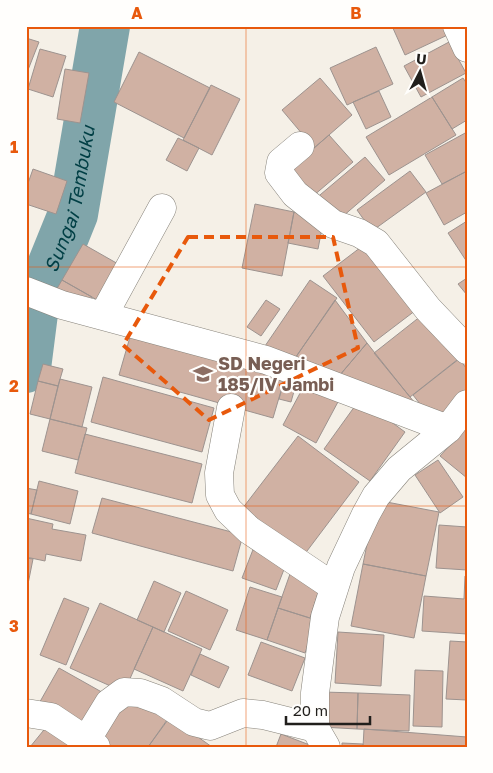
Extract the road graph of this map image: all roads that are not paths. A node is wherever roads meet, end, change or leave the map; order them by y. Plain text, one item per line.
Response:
1 (457, 26) edge
2 (467, 48) edge
3 (300, 146) dead end
4 (162, 208) dead end
5 (30, 292) edge
6 (103, 316) junction
7 (467, 350) edge
8 (467, 404) edge
9 (231, 408) dead end
10 (448, 429) junction
11 (334, 587) junction
12 (26, 713) edge
13 (320, 737) edge
14 (91, 743) edge

1 - 2 street
3 - 7 street
4 - 6 street
5 - 6 street
6 - 10 street
8 - 10 street
9 - 11 street
10 - 11 street
11 - 13 street
12 - 14 street
13 - 14 street

